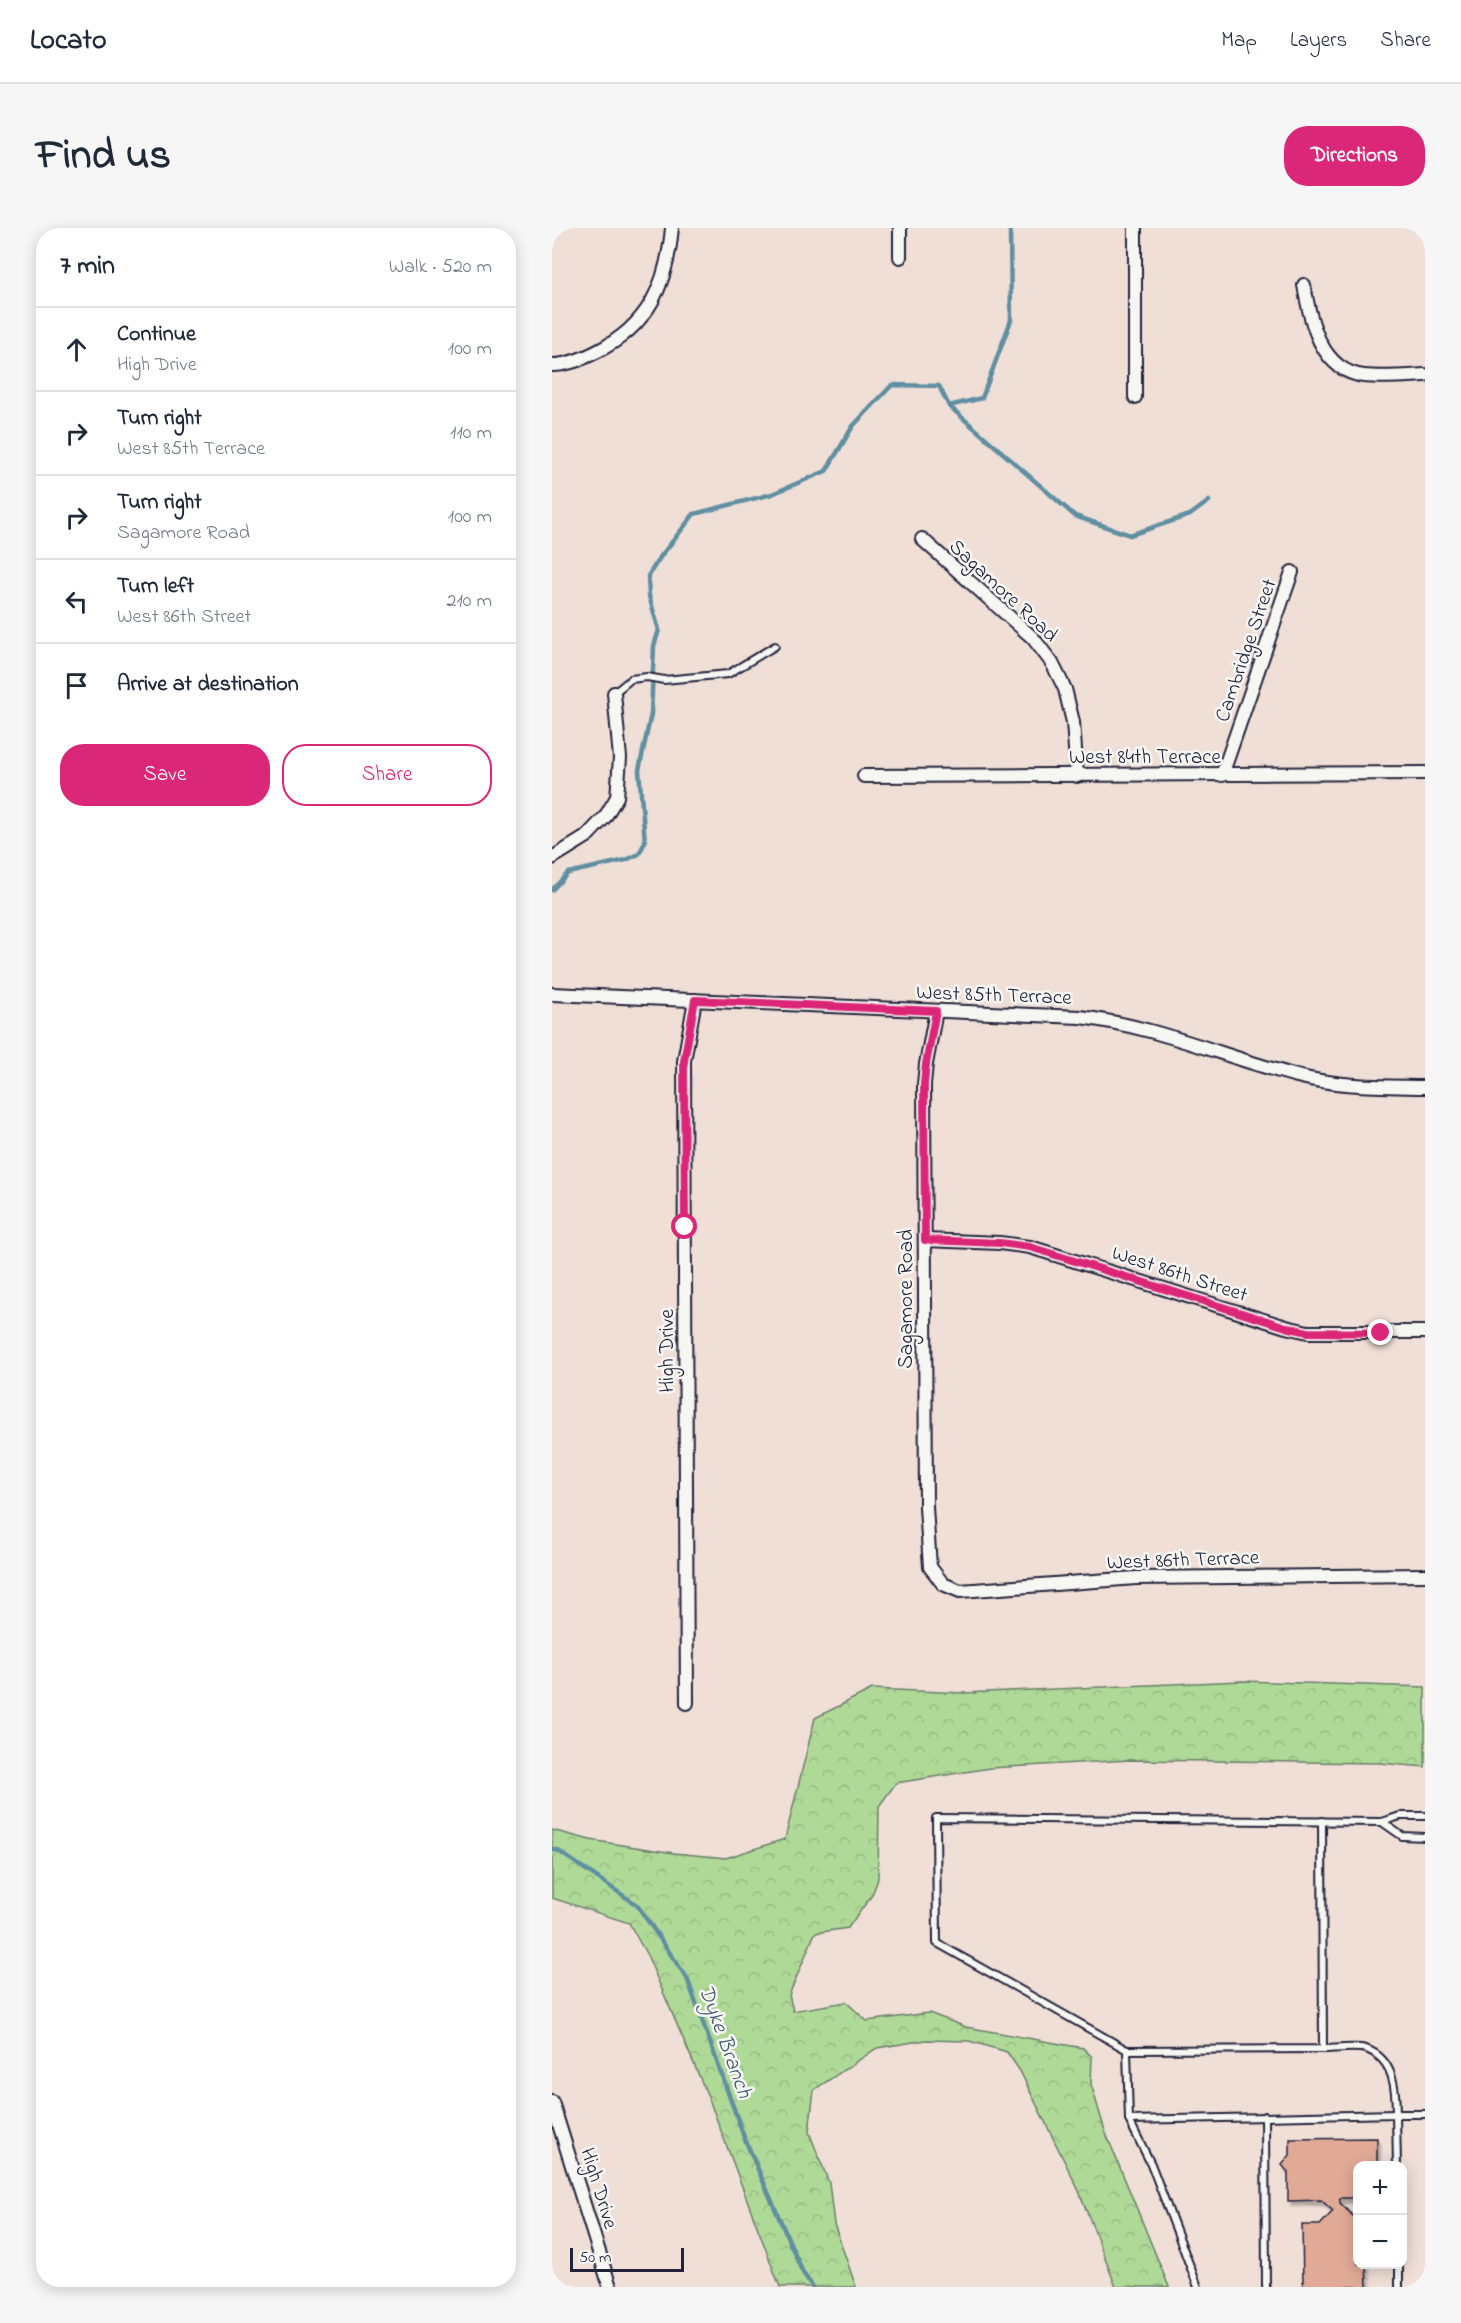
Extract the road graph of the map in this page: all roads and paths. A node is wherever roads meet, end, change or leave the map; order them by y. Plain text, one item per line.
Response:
1 (672, 228) edge
2 (900, 228) edge
3 (1135, 228) edge
4 (900, 257) dead end
5 (1304, 285) dead end
6 (552, 365) edge
7 (1425, 375) edge
8 (1135, 398) dead end
9 (922, 539) dead end
10 (1292, 572) dead end
11 (776, 645) dead end
12 (614, 693) joint
13 (1425, 773) edge
14 (1222, 775) junction
15 (1077, 776) junction
16 (864, 777) dead end
17 (552, 858) edge
18 (552, 994) edge
19 (695, 1000) junction
20 (936, 1011) junction
21 (1425, 1087) edge
22 (925, 1240) junction
23 (1425, 1332) edge
24 (1425, 1575) edge
25 (943, 1584) joint
26 (687, 1703) dead end
27 (1425, 1816) edge
28 (1322, 1821) junction
29 (1382, 1822) junction
30 (1425, 1837) edge
31 (1323, 2049) junction
32 (1127, 2050) junction
33 (552, 2102) edge
34 (1396, 2114) junction
35 (1425, 2114) edge
36 (1265, 2116) junction
37 (1129, 2120) junction
38 (1397, 2161) edge
39 (1399, 2269) edge
40 (610, 2287) edge
41 (1198, 2287) edge
42 (1266, 2287) edge
43 (1399, 2287) edge

1 - 6 street
2 - 4 street
3 - 8 street
5 - 7 street
9 - 15 street, Sagamore Road
10 - 14 street, Cambridge Street
11 - 12 lane
12 - 17 street
13 - 14 street, West 84th Terrace
14 - 15 street, West 84th Terrace
15 - 16 street, West 84th Terrace
18 - 19 street, West 85th Terrace
19 - 20 street, West 85th Terrace
19 - 26 street, High Drive
20 - 21 street, West 85th Terrace
20 - 22 street, Sagamore Road
22 - 23 street, West 86th Street
22 - 25 street, Sagamore Road
24 - 25 street, West 86th Terrace
27 - 29 lane
28 - 29 lane
28 - 31 lane
28 - 32 lane
29 - 30 lane
31 - 32 lane
31 - 34 lane
32 - 37 lane
33 - 40 street, High Drive
34 - 35 lane
34 - 36 lane
34 - 38 lane
36 - 37 lane
36 - 42 lane
37 - 41 lane
39 - 43 lane

